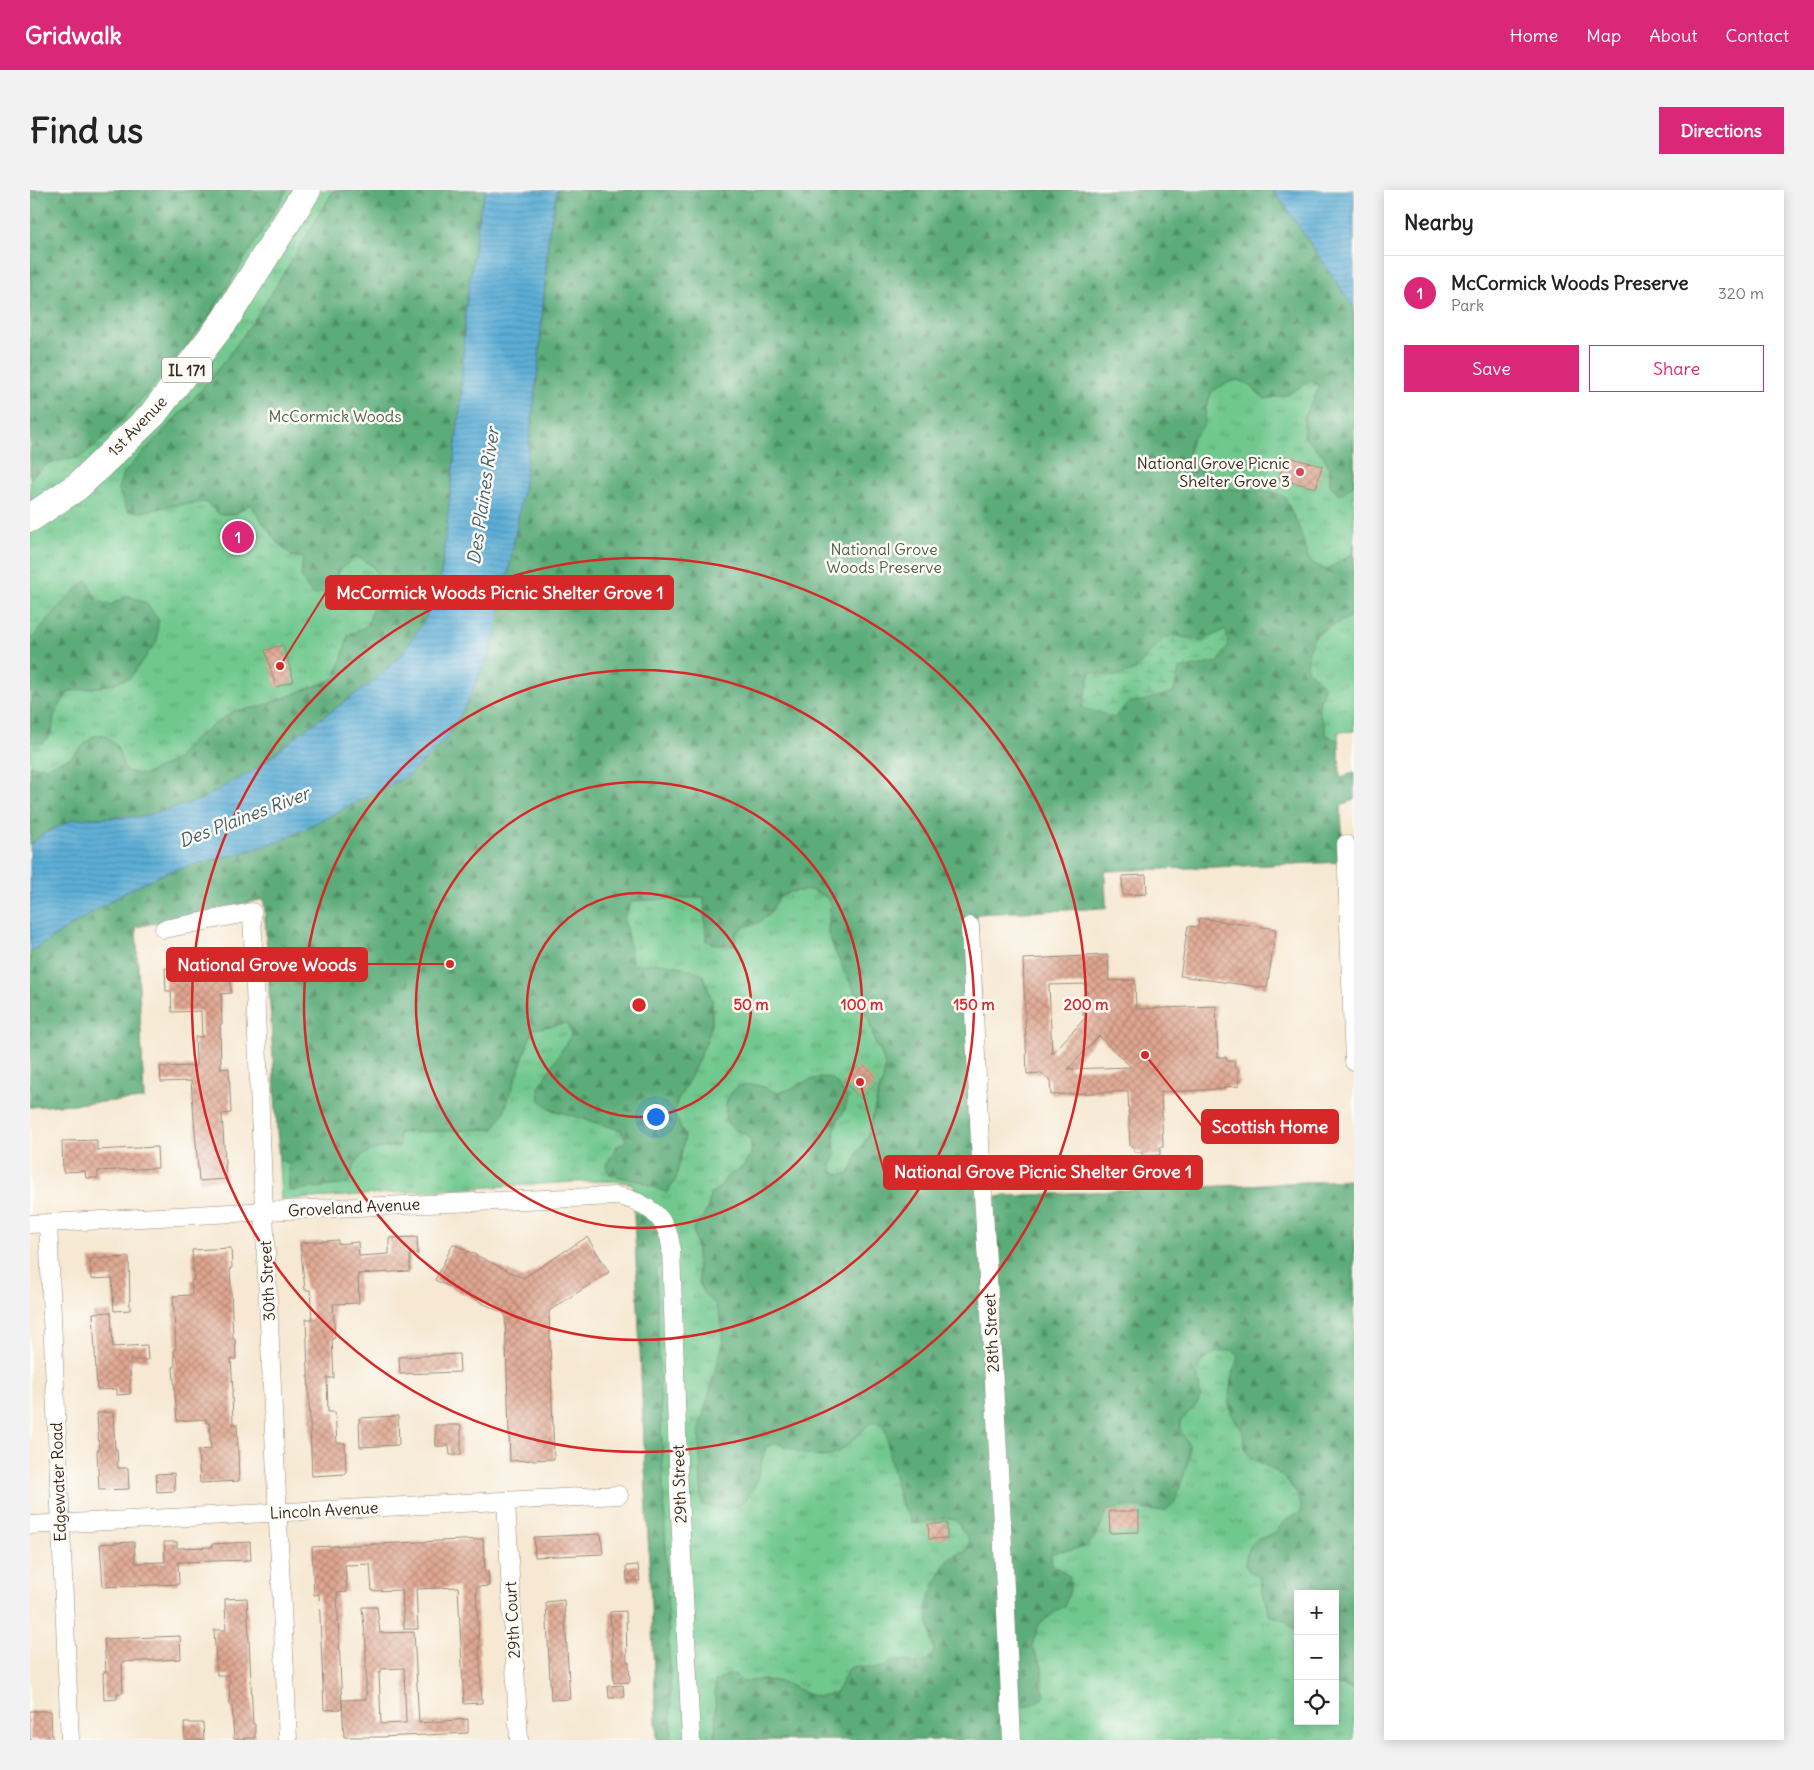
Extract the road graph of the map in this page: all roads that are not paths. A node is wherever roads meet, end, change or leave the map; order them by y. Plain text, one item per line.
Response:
1 (307, 190) edge
2 (30, 518) edge
3 (1346, 844) dead end
4 (970, 926) dead end
5 (164, 929) dead end
6 (1354, 1062) edge
7 (264, 1211) junction
8 (30, 1224) edge
9 (48, 1224) junction
10 (667, 1228) joint
11 (619, 1495) dead end
12 (506, 1501) junction
13 (278, 1512) junction
14 (60, 1524) junction
15 (30, 1525) edge
16 (70, 1740) edge
17 (288, 1740) edge
18 (519, 1740) edge
19 (690, 1740) edge
20 (1012, 1740) edge

1 - 2 main road, 1st Avenue / IL 171
3 - 6 street
4 - 20 street, 28th Street
5 - 7 street, 30th Street
7 - 9 street, Groveland Avenue
7 - 10 street, Groveland Avenue
7 - 13 street, 30th Street
8 - 9 street, Groveland Avenue
9 - 14 street, Edgewater Road
10 - 19 street, 29th Street
11 - 12 street, Lincoln Avenue
12 - 13 street, Lincoln Avenue
12 - 18 street, 29th Court
13 - 14 street, Lincoln Avenue
13 - 17 street, 30th Street
14 - 15 street, Lincoln Avenue
14 - 16 street, Edgewater Road

